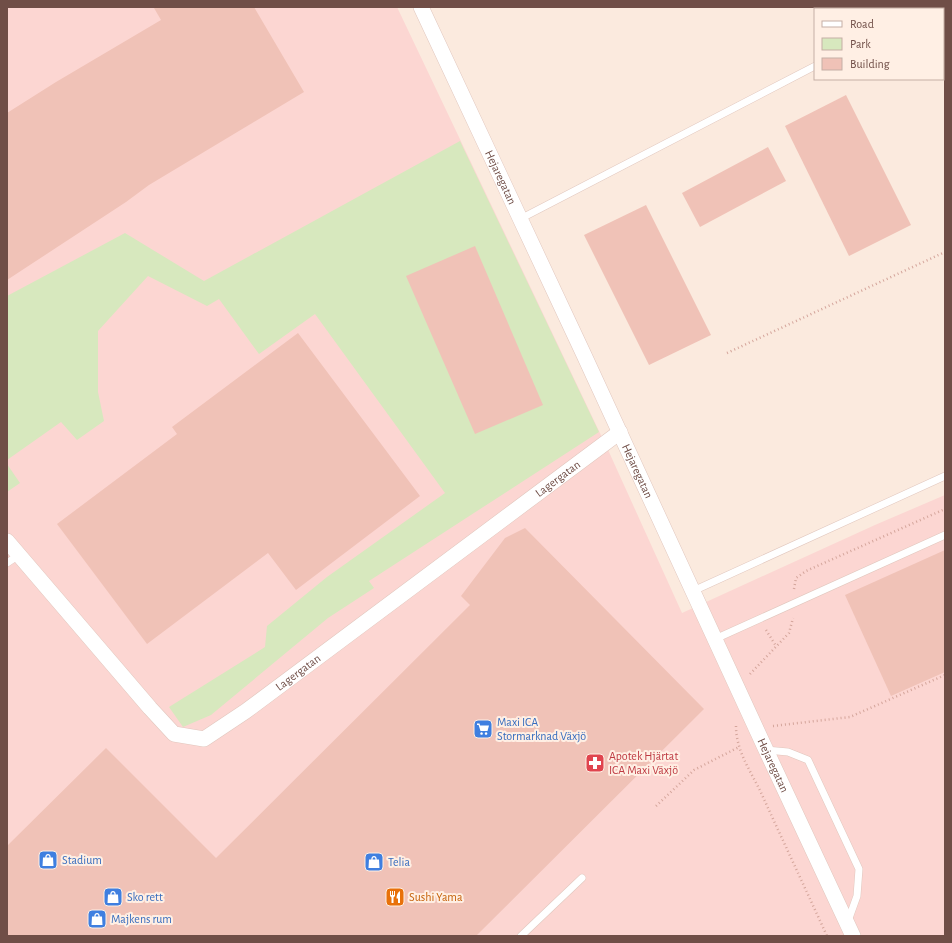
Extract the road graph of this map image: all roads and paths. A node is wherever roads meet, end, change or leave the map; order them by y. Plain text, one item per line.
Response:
1 (421, 7) edge
2 (814, 67) edge
3 (520, 219) junction
4 (945, 252) edge
5 (727, 353) dead end
6 (620, 432) junction
7 (945, 476) edge
8 (945, 535) edge
9 (7, 541) edge
10 (13, 559) edge
11 (693, 591) junction
12 (759, 619) junction
13 (715, 639) junction
14 (776, 646) dead end
15 (945, 675) edge
16 (736, 722) dead end
17 (756, 728) junction
18 (739, 747) junction
19 (766, 750) junction
20 (656, 806) dead end
21 (582, 878) dead end
22 (850, 930) edge
23 (521, 936) edge
24 (827, 936) edge

1 - 3 street, Hejaregatan
2 - 3 lane
3 - 6 street, Hejaregatan
4 - 5 path
6 - 10 street, Lagergatan
6 - 11 street, Hejaregatan
7 - 11 lane
8 - 12 lane
9 - 10 street, Lagergatan
11 - 13 street, Hejaregatan
12 - 13 lane
12 - 14 path
13 - 17 street, Hejaregatan
15 - 17 path
16 - 18 path
17 - 19 street, Hejaregatan
18 - 20 path
18 - 24 path
19 - 22 street, Hejaregatan
19 - 22 lane
21 - 23 lane

